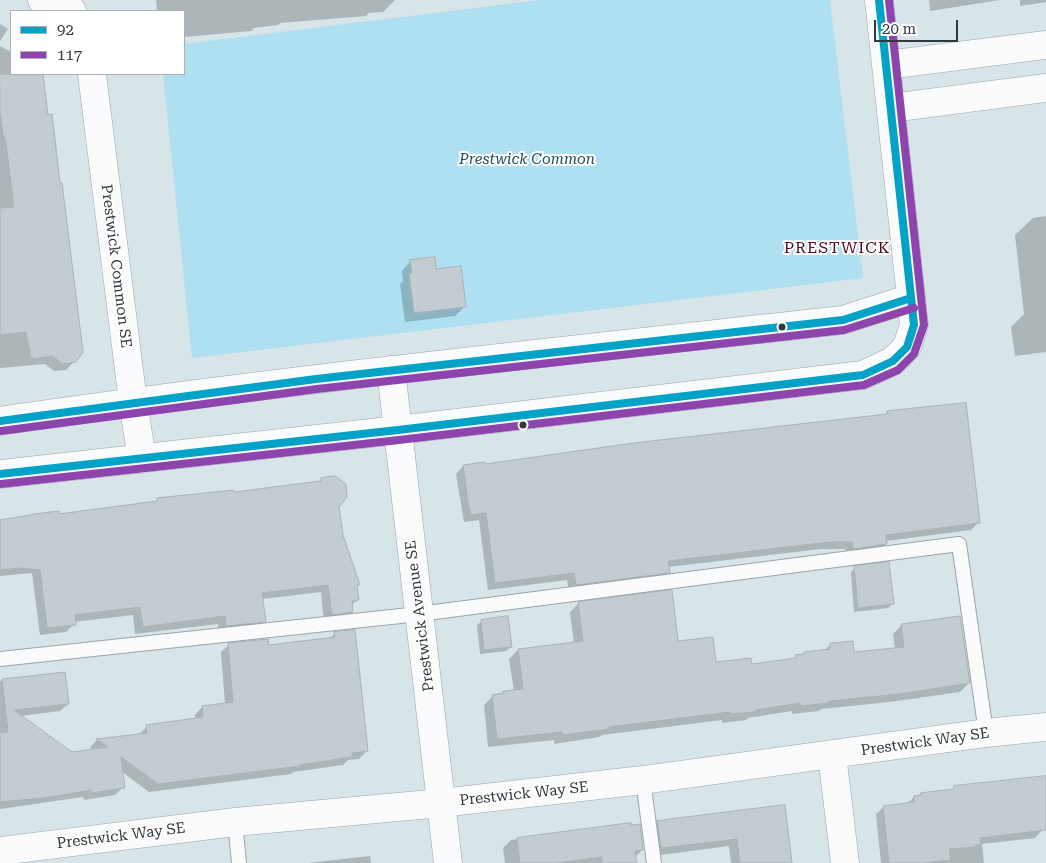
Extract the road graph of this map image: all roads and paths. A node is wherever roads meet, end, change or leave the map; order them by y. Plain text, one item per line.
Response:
1 (42, 0) edge
2 (879, 0) edge
3 (69, 10) edge
4 (1046, 45) edge
5 (887, 65) junction
6 (92, 75) edge
7 (1046, 88) edge
8 (892, 108) junction
9 (911, 298) junction
10 (391, 370) junction
11 (133, 402) junction
12 (0, 421) edge
13 (398, 430) junction
14 (142, 459) junction
15 (0, 474) edge
16 (419, 614) junction
17 (0, 659) edge
18 (1046, 727) edge
19 (986, 733) junction
20 (832, 754) junction
21 (643, 780) junction
22 (441, 803) junction
23 (234, 822) junction
24 (0, 851) edge
25 (240, 863) edge
26 (448, 863) edge
27 (654, 863) edge
28 (845, 863) edge

1 - 3 street
2 - 5 street
4 - 5 street
5 - 8 street
6 - 11 street, Prestwick Common SE
7 - 8 street
8 - 9 street
9 - 10 street
9 - 13 street
10 - 11 street
10 - 13 street, Prestwick Avenue SE
11 - 12 street
11 - 14 street, Prestwick Common SE
13 - 14 street
13 - 16 street, Prestwick Avenue SE
14 - 15 street
16 - 17 lane
16 - 19 lane
16 - 22 street, Prestwick Avenue SE
18 - 19 street, Prestwick Way SE
19 - 20 street, Prestwick Way SE
20 - 21 street, Prestwick Way SE
20 - 28 street
21 - 22 street, Prestwick Way SE
21 - 27 lane
22 - 23 street, Prestwick Way SE
22 - 26 street, Prestwick Avenue SE
23 - 24 street, Prestwick Way SE
23 - 25 lane

